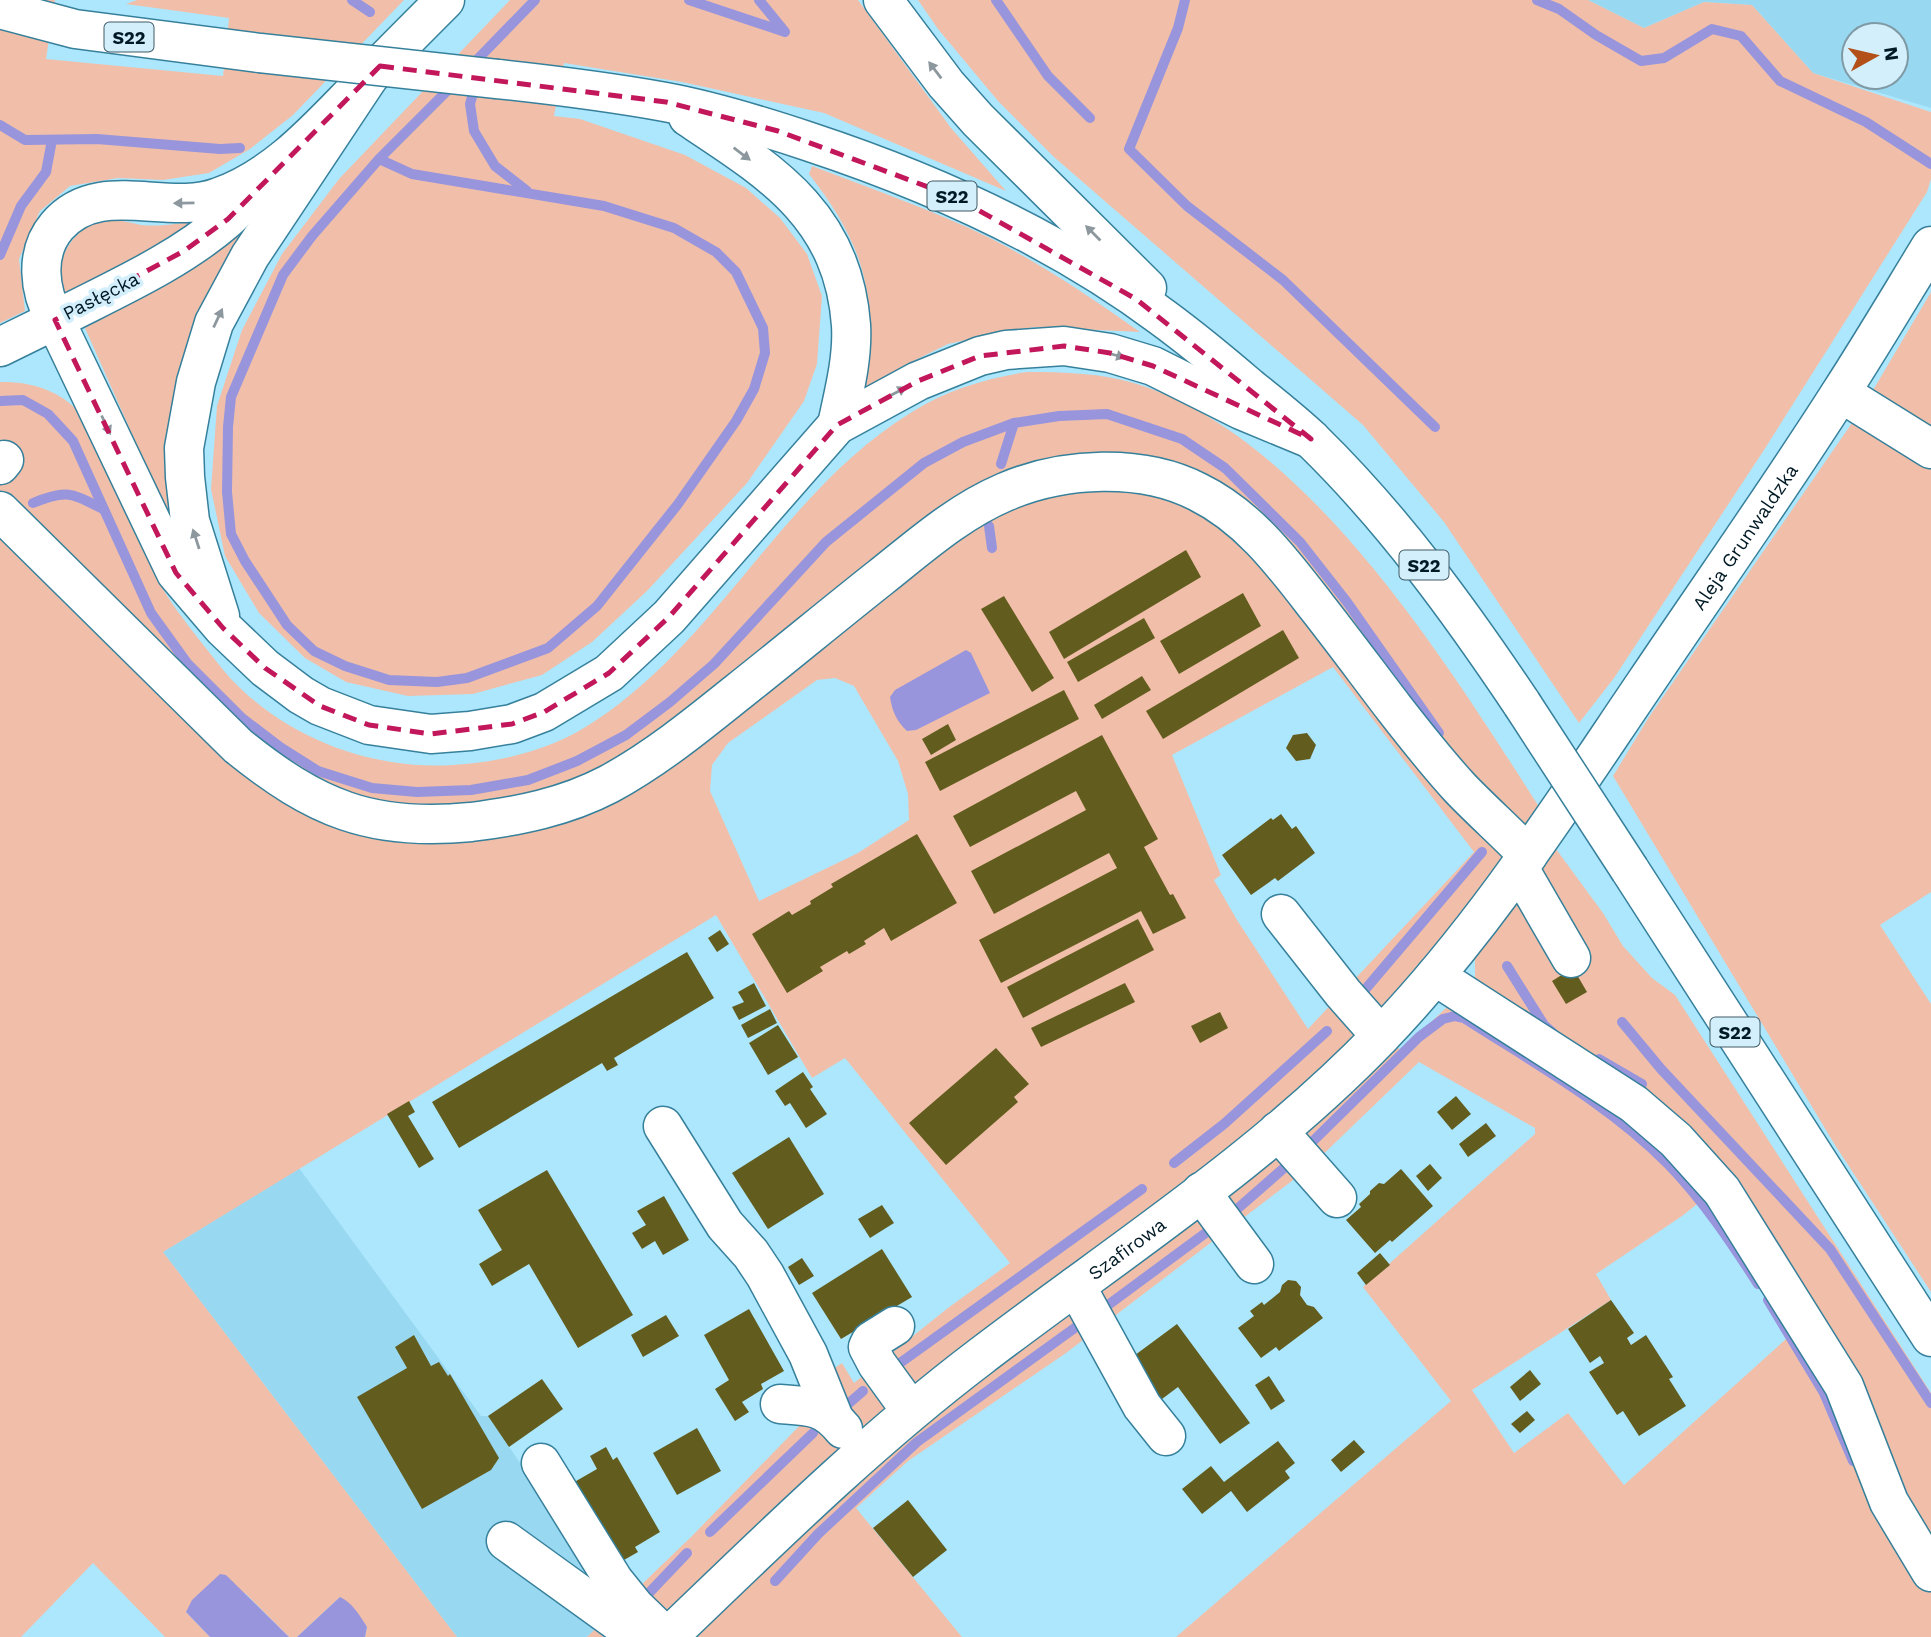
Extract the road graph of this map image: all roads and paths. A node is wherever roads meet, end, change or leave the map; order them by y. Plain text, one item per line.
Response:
1 (13, 0) edge
2 (445, 0) edge
3 (883, 0) edge
4 (0, 3) edge
5 (0, 9) edge
6 (369, 77) junction
7 (666, 102) junction
8 (269, 171) junction
9 (1931, 246) edge
10 (55, 320) junction
11 (0, 347) edge
12 (1209, 353) junction
13 (1841, 393) junction
14 (837, 425) junction
15 (1311, 439) junction
16 (1931, 449) edge
17 (0, 511) edge
18 (223, 628) junction
19 (1550, 824) joint
20 (1523, 861) junction
21 (1281, 914) dead end
22 (1571, 958) dead end
23 (1435, 976) junction
24 (1381, 1036) junction
25 (663, 1126) dead end
26 (1278, 1131) junction
27 (1201, 1192) junction
28 (1337, 1198) dead end
29 (1254, 1264) dead end
30 (1076, 1286) junction
31 (894, 1326) dead end
32 (1931, 1337) edge
33 (780, 1404) dead end
34 (911, 1411) junction
35 (833, 1416) junction
36 (1166, 1436) dead end
37 (861, 1453) junction
38 (541, 1463) dead end
39 (506, 1541) dead end
40 (1931, 1572) edge
41 (674, 1634) edge
42 (639, 1637) edge

1 - 4 main road
2 - 6 main road, Pasłęcka
12 -> 3 main road, S22
5 - 7 main road, S22, bridge
6 - 8 main road, Pasłęcka
18 -> 6 main road
7 - 12 main road, S22
7 -> 14 main road
8 - 10 main road, Pasłęcka
8 -> 10 main road, Pasłęcka
9 - 13 main road, Aleja Grunwaldzka
10 - 11 main road
10 -> 18 main road
12 - 15 main road, S22
13 - 16 main road
13 - 19 main road, Aleja Grunwaldzka
14 -> 15 main road
14 - 18 main road
15 - 32 main road, S22, bridge
17 - 20 main road
19 - 20 main road, Szafirowa
20 - 22 main road
20 - 23 main road, Szafirowa
21 - 24 main road
23 - 24 main road, Szafirowa
23 - 40 main road
24 - 26 main road, Szafirowa
25 - 35 main road
26 - 27 main road, Szafirowa
26 - 28 main road
27 - 29 main road
27 - 30 main road, Szafirowa
30 - 34 main road, Szafirowa
30 - 36 main road
31 - 34 main road
33 - 35 main road
34 - 37 main road, Szafirowa
35 - 37 main road
37 - 41 main road, Szafirowa
38 - 41 main road
39 - 42 main road

